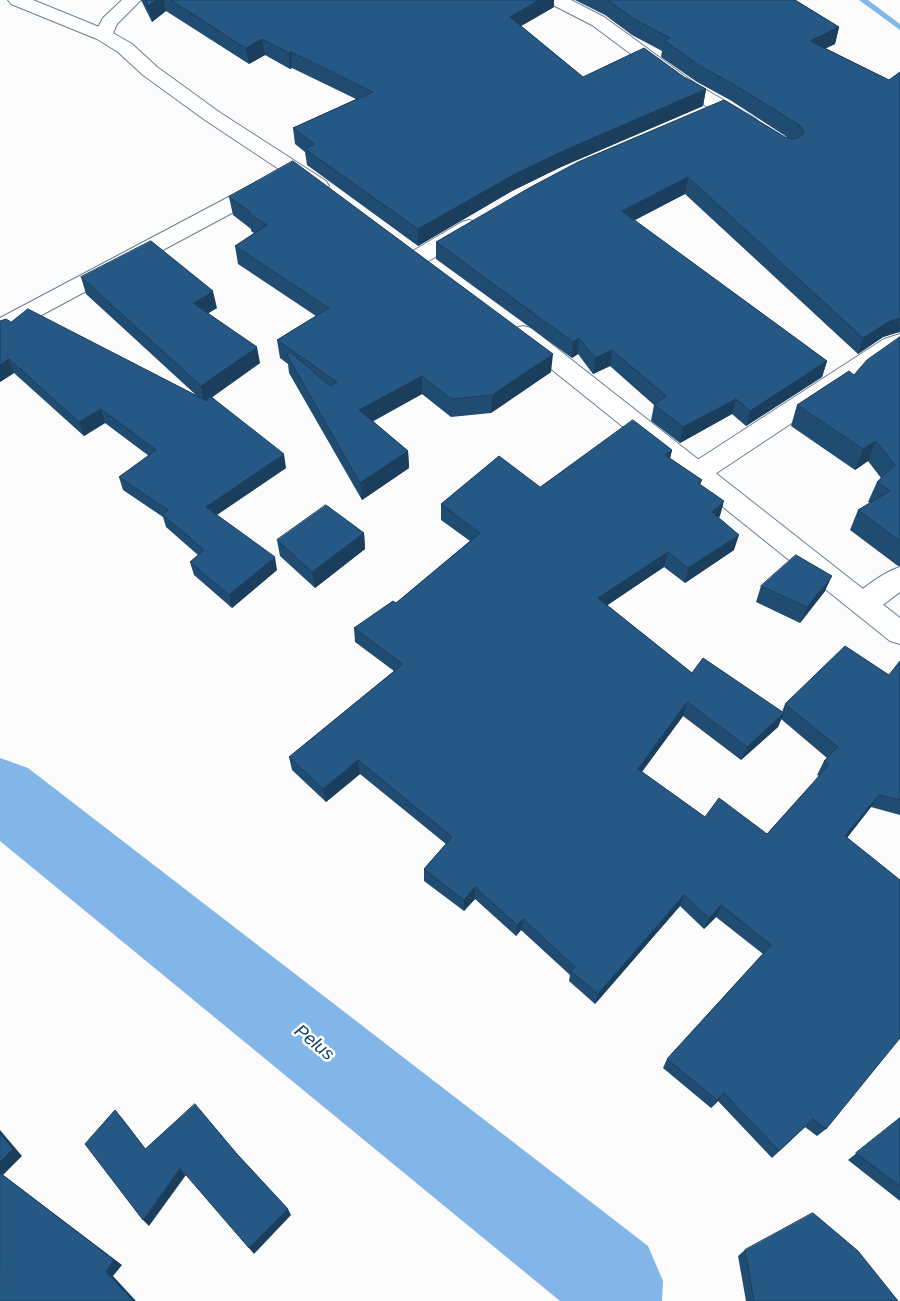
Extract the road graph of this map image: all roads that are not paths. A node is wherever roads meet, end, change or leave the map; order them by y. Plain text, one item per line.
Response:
1 (17, 0) edge
2 (132, 0) edge
3 (557, 0) edge
4 (103, 36) junction
5 (722, 106) junction
6 (695, 118) edge
7 (763, 132) edge
8 (296, 169) junction
9 (336, 198) edge
10 (486, 218) edge
11 (419, 257) edge
12 (503, 320) edge
13 (0, 328) edge
14 (900, 342) edge
15 (698, 473) junction
16 (900, 578) edge
17 (864, 603) junction
18 (900, 633) edge

1 - 4 street
2 - 4 street
3 - 5 street
4 - 8 street
5 - 6 street
5 - 7 street
8 - 9 street
8 - 13 street
10 - 11 street
12 - 15 street
14 - 15 street
15 - 17 street
16 - 17 street
17 - 18 street

